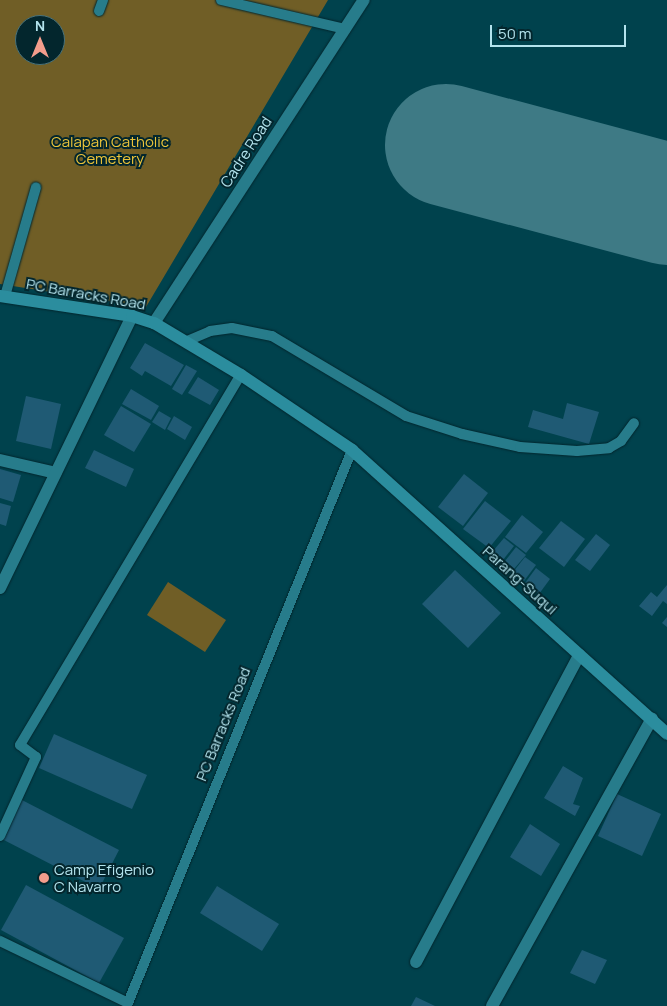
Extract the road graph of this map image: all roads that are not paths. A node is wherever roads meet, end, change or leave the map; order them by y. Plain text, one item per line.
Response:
1 (103, 0) edge
2 (221, 0) edge
3 (364, 0) edge
4 (99, 11) dead end
5 (346, 29) junction
6 (36, 187) dead end
7 (2, 296) edge
8 (132, 316) junction
9 (154, 323) junction
10 (188, 341) junction
11 (241, 375) junction
12 (634, 423) dead end
13 (352, 450) junction
14 (0, 460) edge
15 (56, 473) junction
16 (0, 588) edge
17 (579, 655) junction
18 (652, 719) junction
19 (667, 734) edge
20 (0, 836) edge
21 (0, 941) edge
22 (416, 962) dead end
23 (492, 1006) edge

1 - 4 lane
2 - 5 lane
3 - 5 street, Cadre Road
5 - 9 street, Cadre Road
6 - 7 lane
7 - 8 main road, PC Barracks Road
8 - 9 main road, PC Barracks Road
8 - 15 street
9 - 10 main road, PC Barracks Road
10 - 11 main road, PC Barracks Road
10 - 12 lane
11 - 13 main road, PC Barracks Road
11 - 20 lane
13 - 17 main road, Parang-Suqui
13 - 21 lane, PC Barracks Road
14 - 15 street
15 - 16 street
17 - 18 main road, Parang-Suqui
17 - 22 street
18 - 19 main road, Parang-Suqui
18 - 23 street

